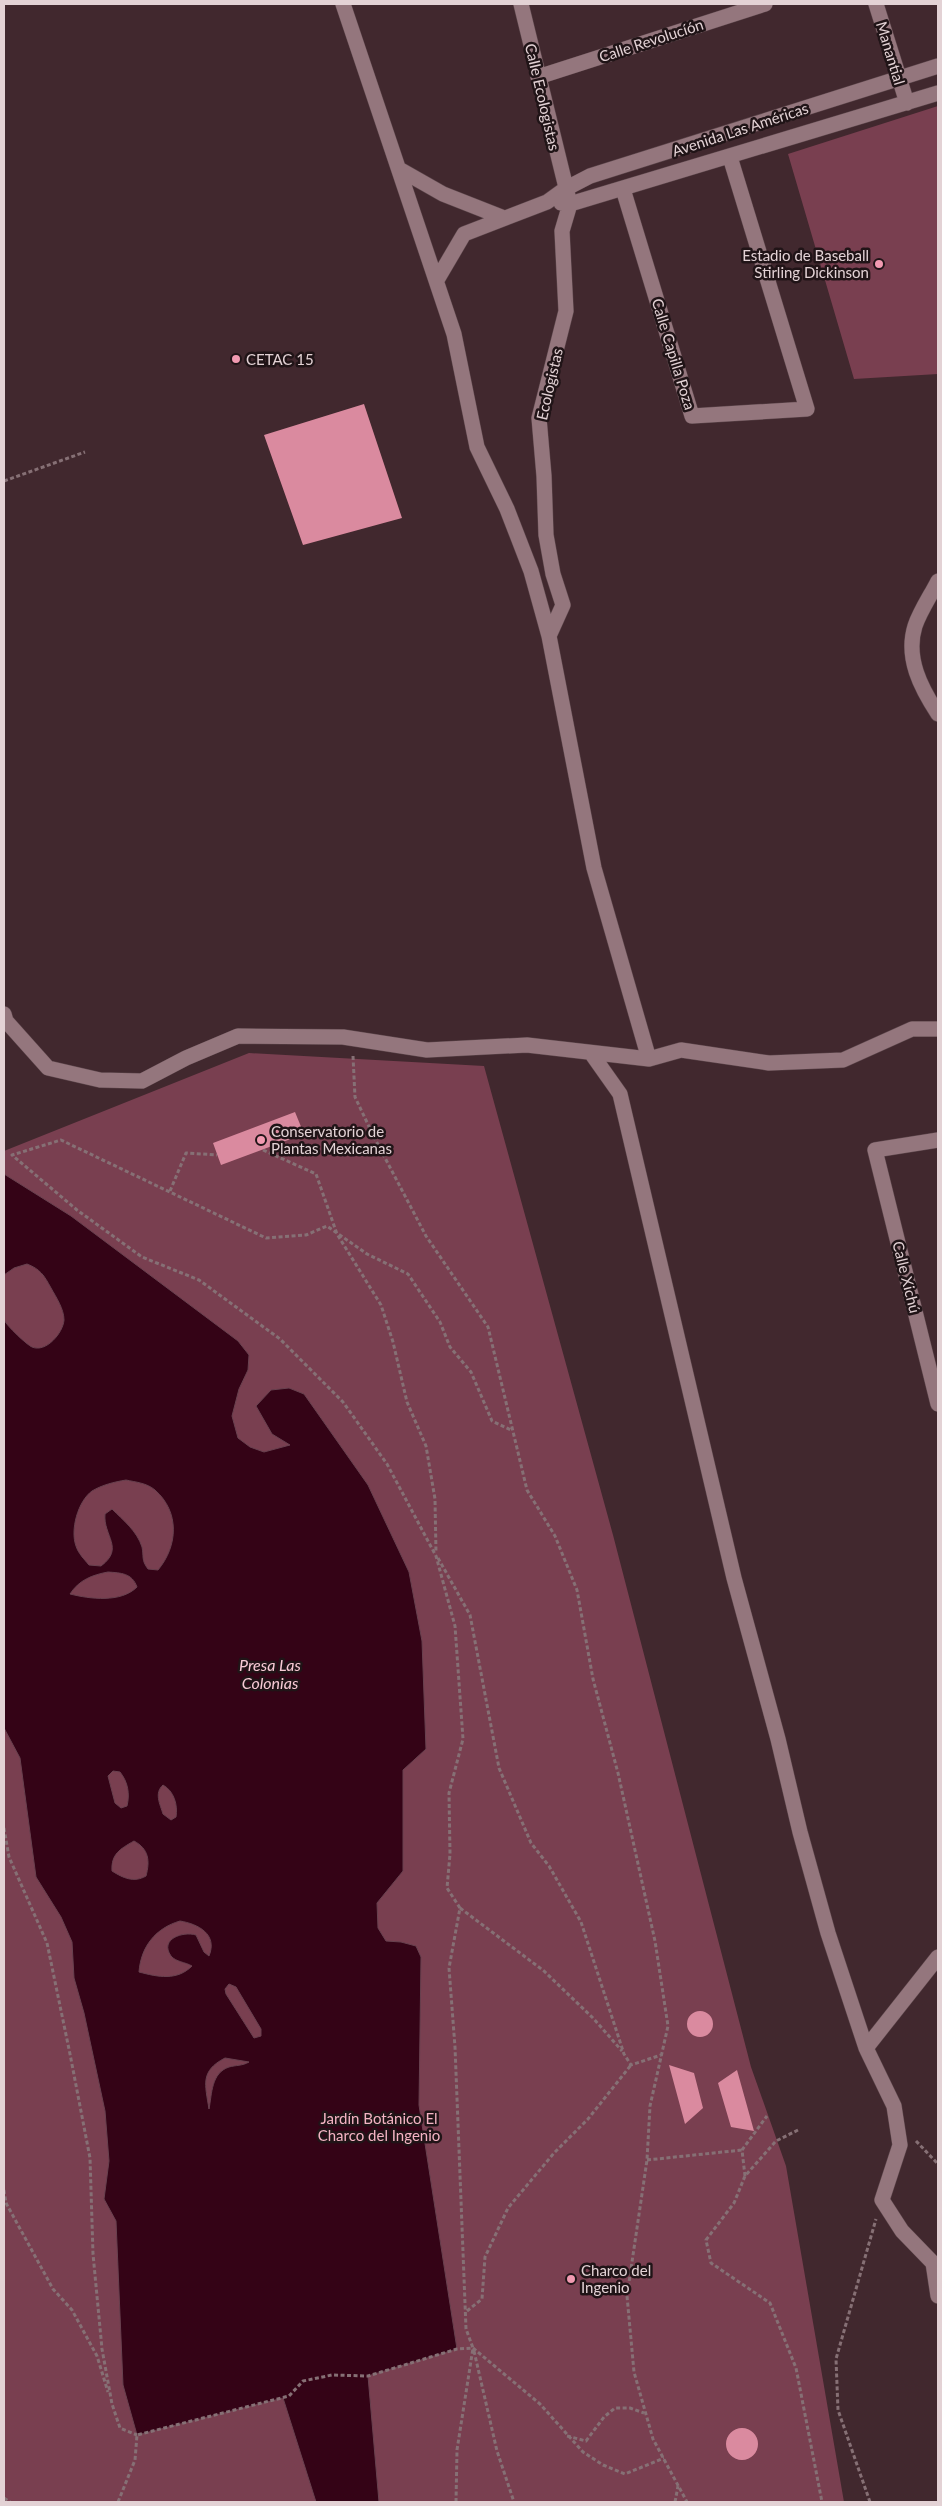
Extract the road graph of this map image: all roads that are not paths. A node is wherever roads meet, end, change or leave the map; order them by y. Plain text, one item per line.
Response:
1 (343, 4) edge
2 (522, 4) edge
3 (765, 4) edge
4 (876, 4) edge
5 (938, 66) edge
6 (538, 77) junction
7 (899, 78) junction
8 (938, 93) edge
9 (907, 103) junction
10 (730, 157) junction
11 (399, 169) junction
12 (565, 189) junction
13 (623, 190) junction
14 (547, 202) junction
15 (570, 204) junction
16 (504, 218) junction
17 (437, 280) junction
18 (938, 581) edge
19 (549, 636) junction
20 (938, 714) edge
21 (4, 1014) edge
22 (938, 1029) edge
23 (591, 1053) junction
24 (648, 1060) junction
25 (938, 1140) edge
26 (938, 1404) edge
27 (938, 1957) edge
28 (866, 2048) junction
29 (938, 2296) edge

1 - 11 street
2 - 6 street, Calle Ecologistas
3 - 6 street, Calle Revolucíón
4 - 7 street, Manantial
5 - 7 street, Avenida Las Américas
6 - 12 street, Calle Ecologistas
7 - 9 street, Manantial
7 - 12 street, Avenida Las Américas
8 - 9 street, Avenida Las Américas
9 - 10 street, Avenida Las Américas
10 - 13 street, Avenida Las Américas
10 - 13 street, Calle Capilla Poza
11 - 16 street
11 - 17 street
12 - 14 street, Avenida Las Américas
12 - 15 street
13 - 15 street, Avenida Las Américas
14 - 15 street, Avenida Las Américas
14 - 16 street, Avenida Las Américas
15 - 19 street, Ecologistas
16 - 17 street, Avenida Las Américas
17 - 19 street
18 - 20 street
19 - 24 street
21 - 23 street
22 - 24 street
23 - 24 street
23 - 28 street
25 - 26 street, Calle Xichú
27 - 28 street
28 - 29 street

